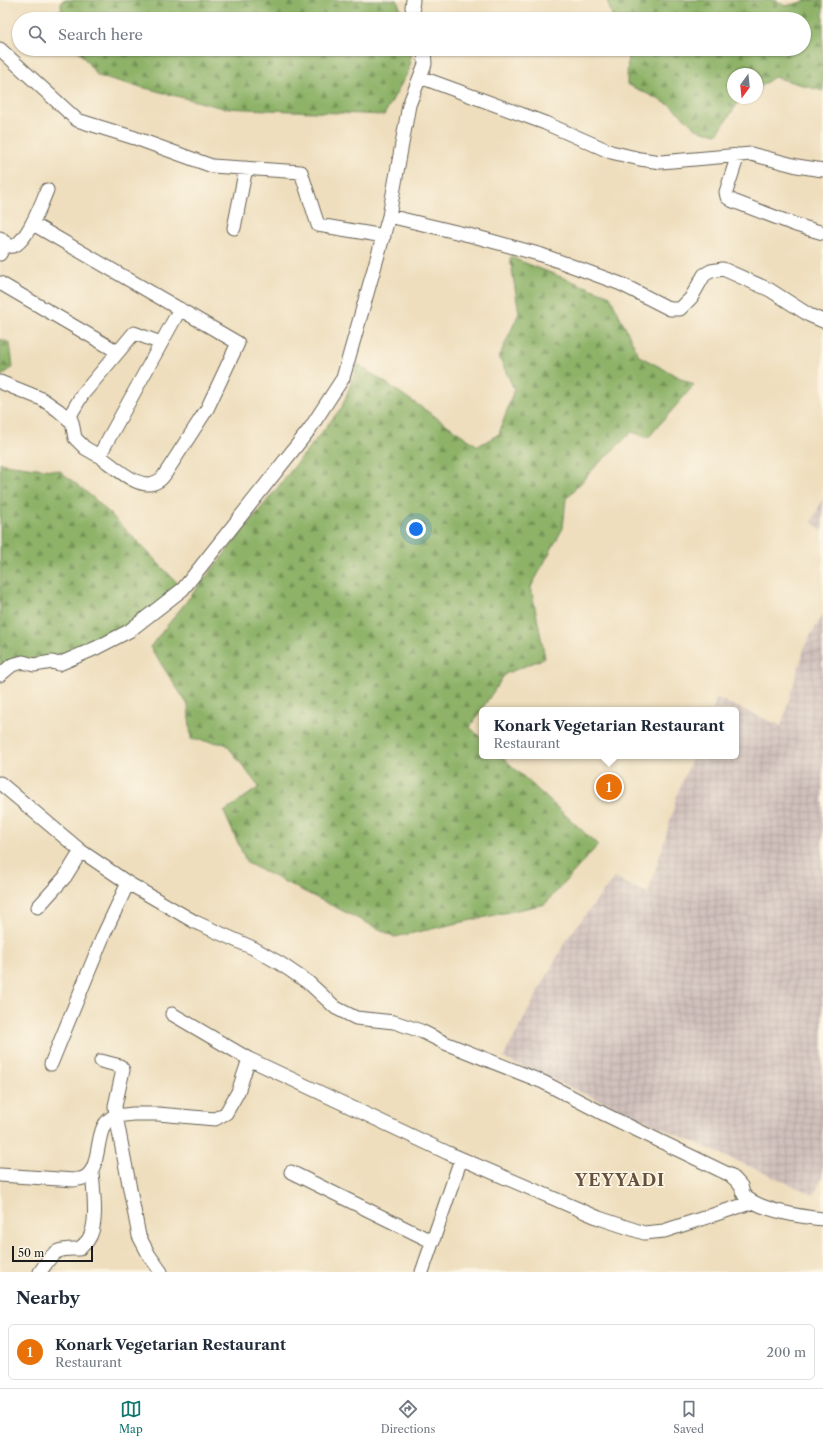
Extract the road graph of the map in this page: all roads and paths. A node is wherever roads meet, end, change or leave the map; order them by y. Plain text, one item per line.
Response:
1 (413, 0) edge
2 (414, 12) edge
3 (0, 49) edge
4 (424, 56) edge
5 (420, 77) junction
6 (738, 155) junction
7 (246, 168) junction
8 (823, 170) edge
9 (47, 190) dead end
10 (389, 216) junction
11 (33, 224) junction
12 (234, 228) dead end
13 (823, 233) edge
14 (384, 236) junction
15 (2, 245) edge
16 (0, 284) edge
17 (180, 309) junction
18 (823, 321) edge
19 (161, 343) junction
20 (118, 352) junction
21 (0, 382) edge
22 (68, 418) junction
23 (99, 456) junction
24 (0, 675) edge
25 (0, 783) edge
26 (81, 851) junction
27 (128, 883) junction
28 (38, 907) dead end
29 (172, 1014) dead end
30 (249, 1059) junction
31 (101, 1061) dead end
32 (51, 1064) dead end
33 (116, 1116) junction
34 (461, 1159) junction
35 (92, 1171) junction
36 (291, 1172) dead end
37 (0, 1175) edge
38 (753, 1202) junction
39 (823, 1219) edge
40 (433, 1242) junction
41 (40, 1272) edge
42 (161, 1272) edge
43 (422, 1272) edge

1 - 2 street
3 - 7 street
4 - 5 street
5 - 6 street
5 - 10 street
6 - 8 street
6 - 13 street
7 - 12 street
7 - 14 street
9 - 11 street
10 - 14 street
10 - 18 street
11 - 15 street
11 - 17 street
14 - 24 street
16 - 20 street
17 - 19 street
17 - 23 street
19 - 20 street
19 - 23 street
20 - 22 street
21 - 22 street
22 - 23 street
25 - 26 street
26 - 27 street
26 - 28 street
27 - 32 street
27 - 38 street
29 - 30 street
30 - 33 street
30 - 34 street
31 - 33 street
33 - 35 street
33 - 42 street
34 - 38 street
34 - 40 street
35 - 37 street
35 - 41 street
36 - 40 street
38 - 39 street
40 - 43 street

